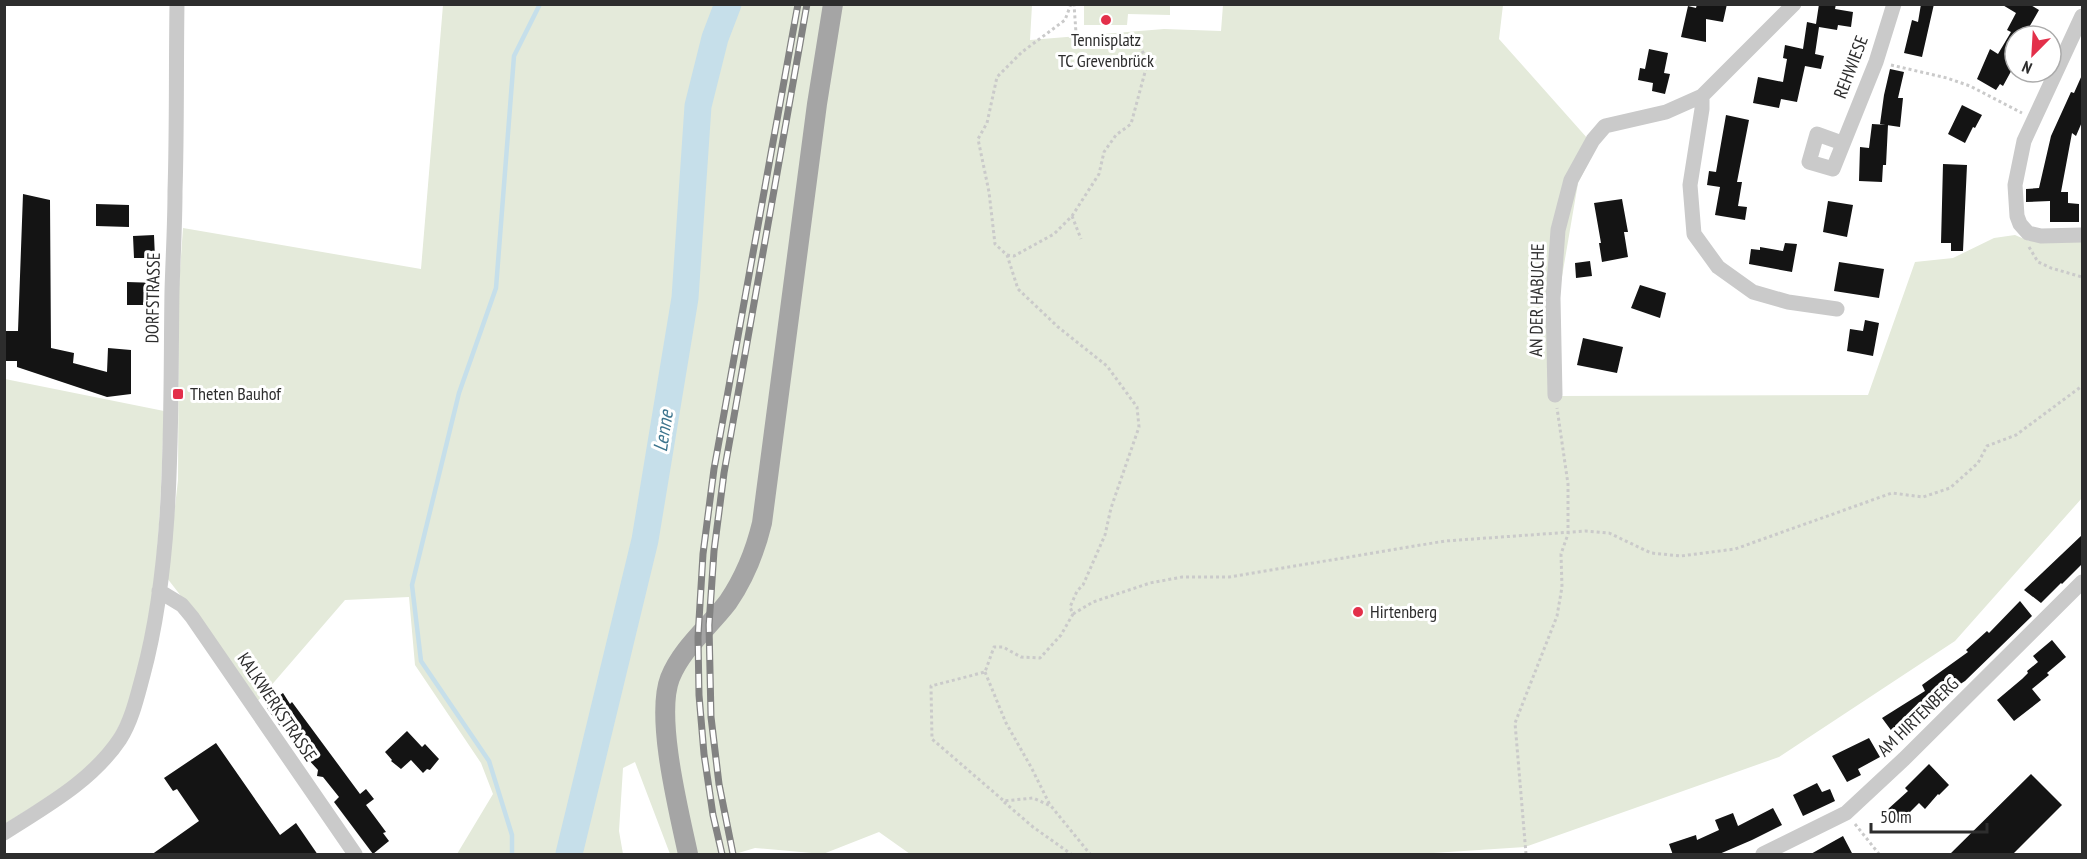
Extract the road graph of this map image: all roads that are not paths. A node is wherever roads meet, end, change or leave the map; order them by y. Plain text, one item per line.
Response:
1 (177, 4) edge
2 (833, 4) edge
3 (1794, 4) edge
4 (1894, 4) edge
5 (2082, 16) edge
6 (1702, 96) junction
7 (1842, 143) dead end
8 (2082, 235) edge
9 (1837, 309) dead end
10 (1555, 395) road end
11 (2082, 582) edge
12 (159, 591) junction
13 (4, 833) edge
14 (356, 855) edge
15 (688, 855) edge
16 (1763, 855) edge

1 - 12 street, DORFSTRASSE
2 - 15 main road
3 - 6 street, AN DER HABUCHE
4 - 7 street, REHWIESE
5 - 8 street
6 - 9 street
6 - 10 street, AN DER HABUCHE
11 - 16 street, AM HIRTENBERG
12 - 13 street, DORFSTRASSE
12 - 14 street, KALKWERKSTRASSE

